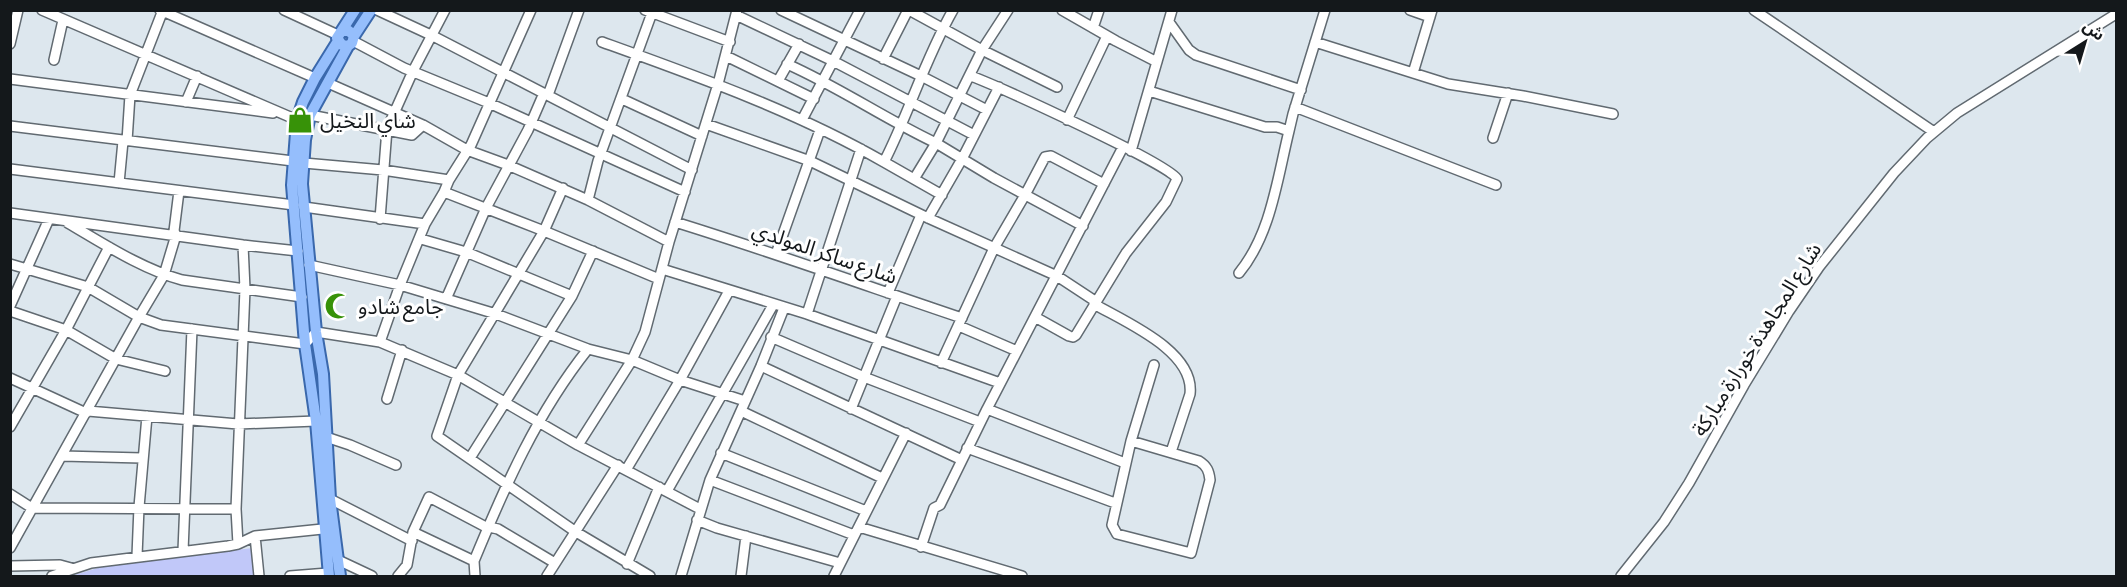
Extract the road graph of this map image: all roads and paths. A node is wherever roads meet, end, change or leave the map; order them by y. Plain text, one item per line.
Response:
1 (18, 10) edge
2 (42, 10) edge
3 (284, 10) edge
4 (355, 10) edge
5 (371, 10) edge
6 (377, 10) edge
7 (445, 10) edge
8 (531, 10) edge
9 (579, 10) edge
10 (781, 10) edge
11 (860, 10) edge
12 (908, 10) edge
13 (953, 10) edge
14 (1008, 10) edge
15 (1062, 10) edge
16 (1099, 10) edge
17 (1172, 10) edge
18 (1325, 10) edge
19 (1410, 10) edge
20 (1754, 10) edge
21 (2101, 10) edge
22 (162, 11) edge
23 (650, 11) edge
24 (737, 13) edge
25 (1431, 14) edge
26 (2112, 17) edge
27 (63, 20) junction
28 (1169, 22) junction
29 (1093, 28) junction
30 (942, 29) junction
31 (433, 36) junction
32 (1107, 36) junction
33 (345, 38) junction
34 (845, 40) junction
35 (602, 42) dead end
36 (730, 42) junction
37 (1315, 42) junction
38 (10, 44) edge
39 (799, 44) junction
40 (982, 50) junction
41 (145, 54) junction
42 (637, 54) junction
43 (726, 56) junction
44 (883, 59) junction
45 (54, 60) dead end
46 (833, 61) junction
47 (1157, 62) junction
48 (787, 64) junction
49 (413, 71) junction
50 (504, 72) junction
51 (1413, 73) junction
52 (197, 76) junction
53 (921, 76) junction
54 (971, 76) junction
55 (315, 78) junction
56 (10, 79) edge
57 (823, 80) junction
58 (778, 81) junction
59 (328, 83) junction
60 (718, 84) junction
61 (999, 87) junction
62 (1057, 87) dead end
63 (1301, 90) junction
64 (1149, 91) junction
65 (1508, 93) junction
66 (546, 94) junction
67 (130, 95) junction
68 (960, 97) junction
69 (622, 99) junction
70 (814, 99) junction
71 (186, 102) junction
72 (910, 102) junction
73 (489, 103) junction
74 (1295, 107) junction
75 (987, 110) junction
76 (394, 112) junction
77 (284, 114) junction
78 (1612, 114) dead end
79 (310, 115) junction
80 (297, 120) junction
81 (802, 120) junction
82 (1066, 120) junction
83 (531, 122) junction
84 (947, 122) junction
85 (706, 124) junction
86 (423, 125) junction
87 (10, 126) edge
88 (902, 127) junction
89 (387, 129) junction
90 (610, 129) junction
91 (820, 130) junction
92 (1289, 131) junction
93 (1934, 132) junction
94 (974, 135) junction
95 (702, 136) junction
96 (1493, 138) dead end
97 (125, 141) junction
98 (936, 143) junction
99 (861, 149) junction
100 (1127, 149) junction
101 (467, 150) junction
102 (601, 154) junction
103 (962, 159) junction
104 (810, 161) junction
105 (298, 162) junction
106 (884, 162) junction
107 (508, 165) junction
108 (10, 168) edge
109 (692, 170) junction
110 (383, 171) junction
111 (914, 179) junction
112 (449, 180) junction
113 (852, 181) junction
114 (119, 183) junction
115 (1104, 184) junction
116 (1496, 185) dead end
117 (563, 188) junction
118 (179, 191) junction
119 (444, 192) junction
120 (685, 192) junction
121 (942, 195) junction
122 (1025, 195) junction
123 (588, 200) junction
124 (299, 206) junction
125 (486, 208) junction
126 (10, 213) edge
127 (925, 217) junction
128 (49, 219) junction
129 (380, 219) junction
130 (64, 220) junction
131 (675, 222) junction
132 (425, 224) junction
133 (1083, 226) junction
134 (544, 231) junction
135 (176, 235) junction
136 (421, 239) junction
137 (669, 243) junction
138 (243, 245) junction
139 (109, 247) junction
140 (994, 248) junction
141 (298, 251) junction
142 (593, 251) junction
143 (466, 252) junction
144 (776, 254) junction
145 (10, 264) edge
146 (309, 265) junction
147 (28, 268) junction
148 (662, 269) junction
149 (820, 271) junction
150 (1239, 273) dead end
151 (519, 274) junction
152 (164, 275) junction
153 (1057, 276) junction
154 (659, 279) junction
155 (400, 285) junction
156 (88, 287) junction
157 (244, 289) junction
158 (729, 291) junction
159 (893, 295) junction
160 (572, 296) junction
161 (302, 297) junction
162 (446, 299) junction
163 (1095, 302) junction
164 (774, 305) junction
165 (784, 308) junction
166 (10, 309) edge
167 (496, 314) junction
168 (807, 314) junction
169 (139, 317) junction
170 (1035, 317) junction
171 (961, 322) junction
172 (192, 329) junction
173 (66, 330) junction
174 (316, 332) junction
175 (548, 334) junction
176 (243, 336) junction
177 (771, 337) junction
178 (880, 340) junction
179 (380, 342) junction
180 (306, 344) junction
181 (588, 349) junction
182 (402, 350) junction
183 (1017, 351) junction
184 (116, 359) junction
185 (632, 360) junction
186 (941, 363) junction
187 (1154, 365) dead end
188 (760, 366) junction
189 (165, 371) dead end
190 (458, 375) junction
191 (864, 377) junction
192 (10, 378) edge
193 (680, 380) junction
194 (1000, 383) junction
195 (33, 388) junction
196 (723, 395) junction
197 (387, 399) dead end
198 (745, 401) junction
199 (505, 402) junction
200 (851, 409) junction
201 (987, 409) junction
202 (741, 411) junction
203 (87, 412) junction
204 (147, 416) junction
205 (188, 419) junction
206 (316, 421) junction
207 (538, 422) junction
208 (980, 422) junction
209 (238, 424) junction
210 (10, 427) edge
211 (906, 433) junction
212 (326, 437) junction
213 (1131, 441) junction
214 (578, 445) junction
215 (967, 448) junction
216 (1171, 452) junction
217 (722, 453) junction
218 (62, 456) junction
219 (142, 458) junction
220 (470, 458) junction
221 (962, 460) junction
222 (1125, 463) junction
223 (396, 465) dead end
224 (622, 467) junction
225 (882, 478) junction
226 (710, 480) junction
227 (507, 483) junction
228 (663, 489) junction
229 (10, 494) edge
230 (330, 499) junction
231 (1115, 503) junction
232 (139, 507) junction
233 (32, 508) junction
234 (236, 509) junction
235 (700, 509) junction
236 (185, 510) junction
237 (866, 511) junction
238 (697, 520) junction
239 (488, 526) junction
240 (329, 528) junction
241 (856, 531) junction
242 (576, 532) junction
243 (255, 536) junction
244 (412, 536) junction
245 (746, 536) junction
246 (238, 544) junction
247 (921, 547) junction
248 (10, 548) edge
249 (183, 551) junction
250 (137, 556) junction
251 (338, 560) junction
252 (474, 561) junction
253 (555, 563) junction
254 (840, 563) junction
255 (627, 564) junction
256 (10, 566) edge
257 (71, 568) junction
258 (329, 575) edge
259 (52, 576) edge
260 (259, 576) edge
261 (290, 576) edge
262 (340, 576) edge
263 (372, 576) edge
264 (399, 576) edge
265 (475, 576) edge
266 (547, 576) edge
267 (650, 576) edge
268 (681, 576) edge
269 (741, 576) edge
270 (834, 576) edge
271 (1022, 576) edge
272 (1621, 576) edge

1 - 38 street
2 - 27 street
3 - 33 street
4 - 33 main road
5 - 33 main road
6 - 31 street
7 - 31 street
8 - 50 street
9 - 66 street
10 - 34 street
11 - 34 street
12 - 30 street
12 - 44 street
13 - 30 street
14 - 40 street
15 - 29 street
16 - 29 street
17 - 28 street
18 - 37 street
19 - 25 street
20 - 93 street
21 - 26 street
22 - 41 street
22 - 55 street
23 - 36 street
23 - 42 street
24 - 36 street
24 - 39 street
25 - 51 street
26 - 93 street, شارع المجاهدة خورارة مباركة
27 - 41 street
27 - 45 street
28 - 47 street
28 - 63 street
29 - 32 street
30 - 40 street
30 - 53 street
31 - 49 street
31 - 50 street
32 - 47 street
32 - 82 street
33 - 49 street
33 - 55 main road
33 - 59 main road
34 - 44 street
34 - 46 street
35 - 42 street
36 - 43 street
37 - 51 street
37 - 63 street
39 - 46 street
39 - 48 street
40 - 54 street
40 - 62 street
41 - 52 street
41 - 67 street
42 - 60 street
42 - 69 street
43 - 58 street
43 - 60 street
44 - 53 street
46 - 57 street
46 - 72 street
47 - 64 street
48 - 57 street
48 - 58 street
49 - 73 street
49 - 76 street
50 - 66 street
50 - 73 street
51 - 65 street
52 - 71 street
52 - 77 street
53 - 68 street
53 - 72 street
54 - 61 street
54 - 68 street
55 - 80 main road
56 - 67 street
57 - 70 street
57 - 88 street
58 - 70 street
59 - 76 street
59 - 79 main road
60 - 81 street
60 - 85 street
61 - 75 street
61 - 82 street
63 - 74 street
64 - 92 street
64 - 100 street
65 - 78 street
65 - 96 street
66 - 83 street
66 - 90 street
67 - 71 street
67 - 97 street
68 - 75 street
68 - 84 street
69 - 90 street
69 - 95 street
70 - 81 street
71 - 77 street
72 - 84 street
72 - 88 street
73 - 83 street
73 - 101 street
74 - 92 street
74 - 116 street
75 - 94 street
76 - 86 street
76 - 89 street
77 - 80 street
79 - 89 street
79 - 105 main road
80 - 105 main road
81 - 91 street
82 - 100 street
83 - 102 street
83 - 107 street
84 - 94 street
84 - 98 street
85 - 95 street
85 - 104 street
86 - 89 street
86 - 101 street
87 - 97 street
88 - 98 street
88 - 106 street
89 - 110 street
90 - 102 street
90 - 109 street
91 - 99 street
91 - 104 street
92 - 150 street
93 - 272 street, شارع المجاهدة خورارة مباركة
94 - 103 street
95 - 109 street
97 - 105 street
97 - 114 street
98 - 103 street
98 - 111 street
99 - 106 street
99 - 113 street
100 - 115 street
100 - 163 street
101 - 107 street
101 - 112 street
102 - 120 street
102 - 123 street
103 - 121 street
103 - 122 street
104 - 113 street
104 - 144 street
105 - 110 street
105 - 124 main road
106 - 111 street
107 - 117 street
107 - 125 street
108 - 114 street
109 - 120 street
110 - 112 street
110 - 129 street
111 - 121 street
112 - 119 street
113 - 127 street
113 - 149 street
114 - 118 street
115 - 122 street
115 - 133 street
117 - 123 street
117 - 134 street
118 - 124 street
118 - 135 street
119 - 125 street
119 - 132 street
120 - 131 street
121 - 127 street
122 - 133 street
122 - 140 street
123 - 137 street
124 - 129 street
124 - 141 main road
124 - 146 main road
125 - 134 street
125 - 143 street
126 - 128 street
127 - 140 street
127 - 159 street
128 - 130 street
128 - 147 street
129 - 132 street
130 - 135 street
130 - 139 street
131 - 137 street
131 - 144 street, شارع ساكر المولدي
132 - 136 street
133 - 153 street
134 - 142 street
134 - 151 street
135 - 138 street
135 - 152 street
136 - 143 street
136 - 155 street
137 - 148 street
138 - 141 street
138 - 157 street
139 - 152 street
139 - 156 street
140 - 153 street
140 - 171 street
141 - 161 main road
142 - 154 street
142 - 160 street
143 - 151 street
143 - 162 street
144 - 149 street, شارع ساكر المولدي
145 - 147 street
146 - 155 street
146 - 174 main road
147 - 156 street
147 - 166 street
148 - 154 street
148 - 158 street
149 - 159 street, شارع ساكر المولدي
149 - 168 street
151 - 160 street
151 - 167 street
152 - 157 street
152 - 169 street
153 - 163 street
153 - 170 street
154 - 185 street
155 - 162 street
155 - 179 street
156 - 169 street
156 - 173 street
157 - 161 street
157 - 176 street
158 - 164 street
158 - 193 street
159 - 171 street, شارع ساكر المولدي
159 - 178 street
160 - 175 street
161 - 180 main road
162 - 167 street
163 - 170 street
163 - 216 street
164 - 165 street
164 - 196 street
165 - 168 street
165 - 177 street
166 - 173 street
167 - 175 street
167 - 190 street
168 - 178 street
169 - 172 street
169 - 184 street
170 - 183 street
171 - 183 street, شارع ساكر المولدي
171 - 186 street
172 - 176 street
172 - 205 street
173 - 184 street
173 - 195 street
174 - 179 street
174 - 180 street
174 - 212 main road
175 - 181 street
175 - 199 street
176 - 180 street
176 - 209 street
177 - 188 street
177 - 191 street
178 - 186 street
178 - 191 street
179 - 182 street
180 - 206 main road
181 - 185 street
181 - 207 street
182 - 190 street
182 - 197 street
183 - 194 street
184 - 189 street
184 - 203 street
185 - 193 street
185 - 214 street
186 - 194 street
187 - 213 street
188 - 198 street
188 - 200 street
190 - 199 street
190 - 220 street
191 - 200 street
191 - 208 street
192 - 195 street
193 - 196 street
193 - 224 street
194 - 201 street
195 - 203 street
195 - 210 street
196 - 198 street
196 - 228 street
198 - 202 street
199 - 207 street
199 - 220 street
200 - 211 street
201 - 208 street
201 - 222 street
202 - 217 street
202 - 225 street
203 - 204 street
203 - 218 street
204 - 205 street
204 - 219 street
205 - 209 street
205 - 236 street
206 - 209 street
206 - 240 main road
207 - 214 street
207 - 227 street
208 - 215 street
209 - 234 street
211 - 221 street
211 - 225 street
212 - 223 street
212 - 230 main road
213 - 216 street
213 - 222 street
214 - 224 street
215 - 221 street
215 - 231 street
216 - 231 street
217 - 226 street
217 - 237 street
218 - 219 street
218 - 233 street
219 - 232 street
220 - 227 street
221 - 247 street
222 - 231 street
224 - 228 street
224 - 242 street
225 - 237 street
226 - 235 street
226 - 241 street
227 - 239 street
227 - 242 street
228 - 235 street
228 - 255 street
229 - 233 street
230 - 240 main road
230 - 244 street
232 - 233 street
232 - 236 street
232 - 250 street
233 - 248 street
234 - 236 street
234 - 246 street
235 - 238 street
236 - 249 street
237 - 241 street
238 - 245 street
238 - 268 street
239 - 244 street
239 - 252 street
239 - 253 street
240 - 243 street
240 - 251 main road
240 - 258 main road
241 - 247 street
241 - 254 street
242 - 253 street
242 - 255 street
243 - 246 street
243 - 260 street
244 - 252 street
244 - 264 street
245 - 254 street
245 - 269 street
246 - 249 street
247 - 271 street
249 - 250 street
250 - 257 street
251 - 262 main road
251 - 263 street
252 - 265 street
253 - 266 street
254 - 270 street
255 - 267 street
256 - 257 street
257 - 259 street
258 - 261 street

